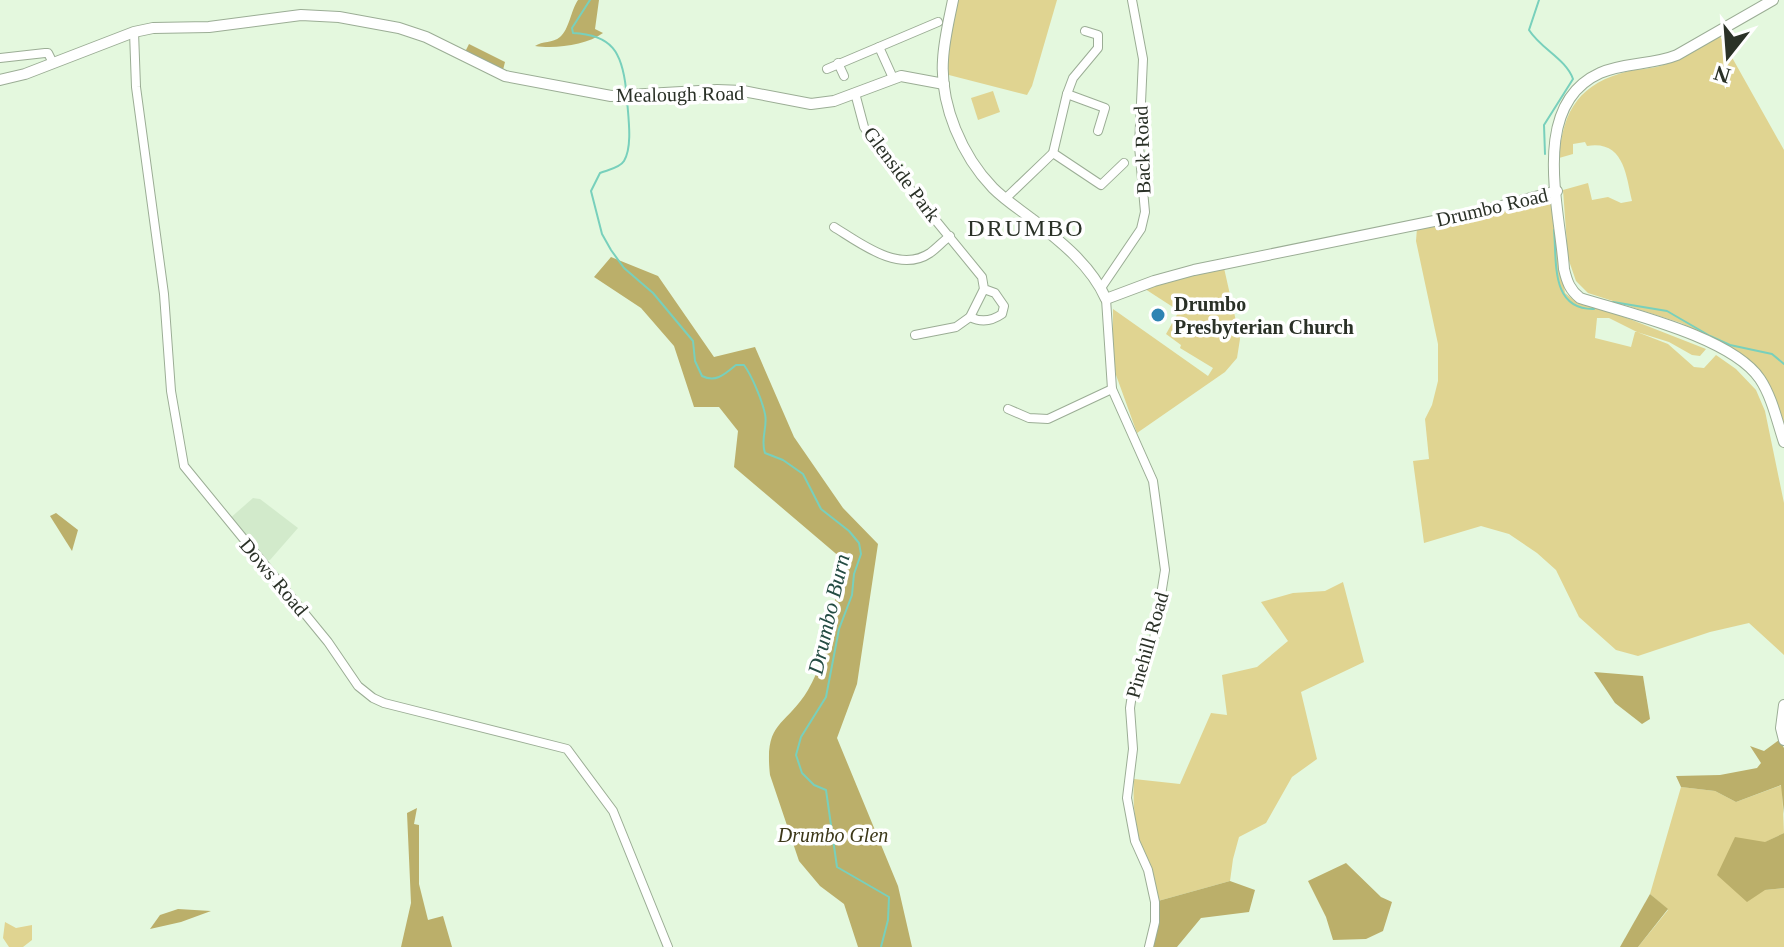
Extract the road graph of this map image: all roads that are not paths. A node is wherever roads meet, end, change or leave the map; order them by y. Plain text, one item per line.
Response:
1 (953, 0) edge
2 (1132, 0) edge
3 (1773, 0) edge
4 (938, 22) dead end
5 (929, 26) junction
6 (1085, 31) dead end
7 (134, 32) junction
8 (934, 38) dead end
9 (879, 47) junction
10 (0, 58) edge
11 (53, 63) junction
12 (838, 63) junction
13 (827, 69) dead end
14 (844, 76) dead end
15 (893, 78) junction
16 (0, 80) edge
17 (944, 84) junction
18 (855, 93) junction
19 (1067, 94) junction
20 (1098, 131) dead end
21 (1053, 153) junction
22 (1124, 163) dead end
23 (1557, 191) junction
24 (1005, 199) junction
25 (834, 227) dead end
26 (847, 235) junction
27 (950, 236) junction
28 (841, 245) dead end
29 (984, 289) junction
30 (1104, 293) junction
31 (970, 317) junction
32 (915, 335) dead end
33 (1112, 389) junction
34 (1008, 409) dead end
35 (1784, 442) edge
36 (1784, 705) edge
37 (1784, 740) edge
38 (668, 947) edge
39 (1149, 947) edge

1 - 17 street
2 - 30 street, Back Road
3 - 23 street
4 - 5 street
5 - 8 street
5 - 9 street
6 - 19 street
7 - 11 street, Mealough Road
7 - 18 street, Mealough Road
7 - 38 street, Dows Road
9 - 12 street
9 - 15 street
10 - 11 street
11 - 16 street, Mealough Road
12 - 13 street
12 - 14 street
15 - 17 street, Mealough Road
15 - 18 street, Mealough Road
17 - 24 street
18 - 27 street, Glenside Park
19 - 20 street
19 - 21 street
21 - 22 street
21 - 24 street
23 - 30 street, Drumbo Road
23 - 35 street, Drumbo Road
24 - 30 street
25 - 26 street
26 - 27 street
26 - 28 street
27 - 29 street, Glenside Park
29 - 31 street
29 - 31 street, Glenside Park
30 - 33 street, Pinehill Road
31 - 32 street, Glenside Park
33 - 34 street
33 - 39 street, Pinehill Road
36 - 37 street

